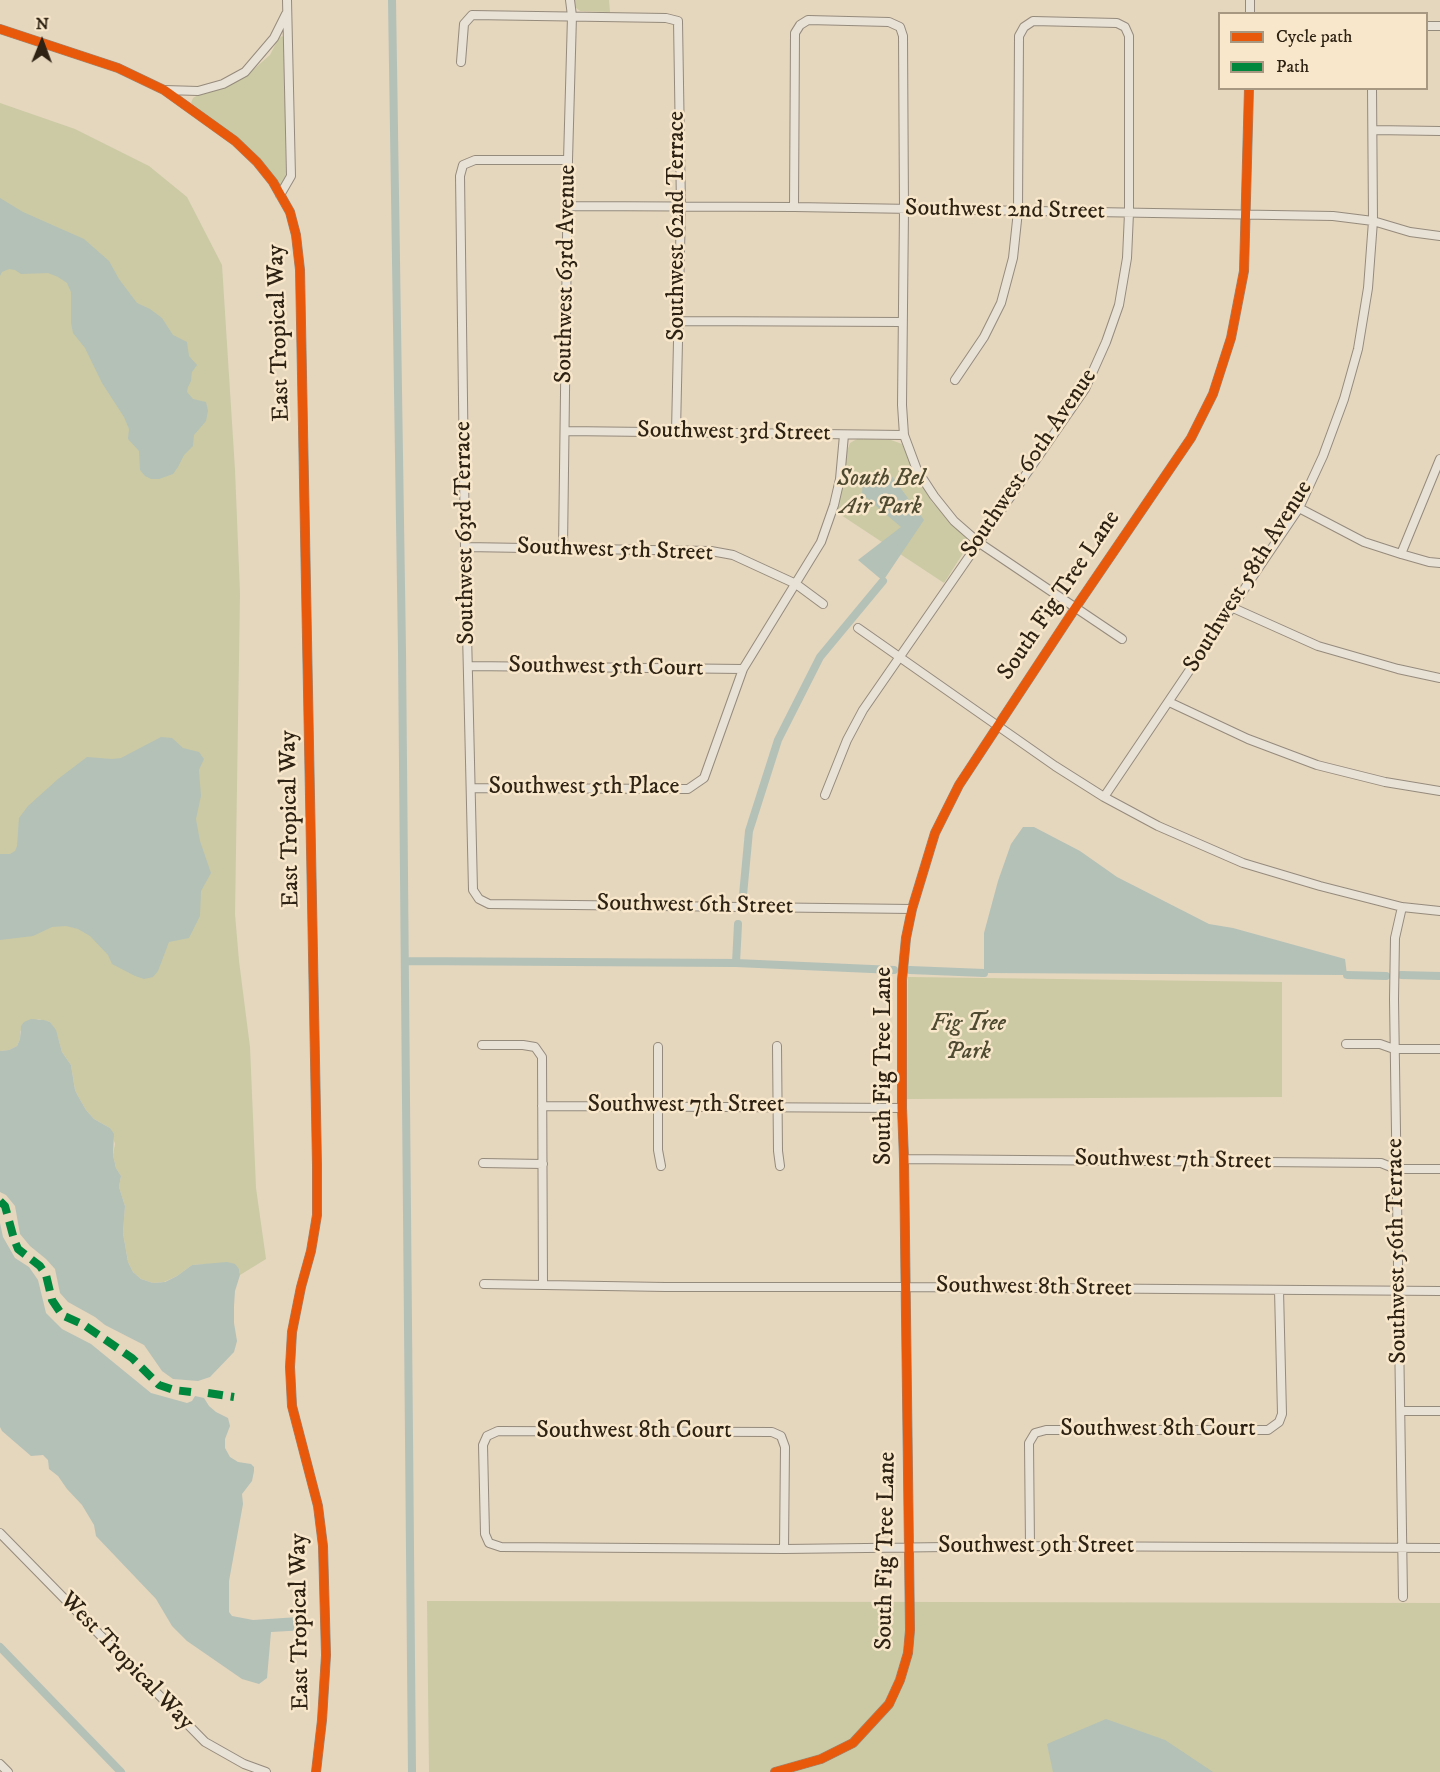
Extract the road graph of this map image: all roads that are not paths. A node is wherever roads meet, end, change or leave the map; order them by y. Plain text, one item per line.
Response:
1 (287, 0) edge
2 (570, 0) edge
3 (287, 11) junction
4 (572, 16) junction
5 (0, 29) edge
6 (461, 62) dead end
7 (164, 90) junction
8 (1249, 90) edge
9 (1372, 90) edge
10 (1373, 130) junction
11 (1440, 131) edge
12 (568, 160) junction
13 (280, 195) junction
14 (568, 206) junction
15 (681, 207) junction
16 (794, 207) junction
17 (904, 210) junction
18 (1018, 211) junction
19 (1129, 213) junction
20 (1246, 214) junction
21 (1373, 221) junction
22 (1440, 236) edge
23 (678, 321) junction
24 (902, 322) junction
25 (956, 380) dead end
26 (565, 431) junction
27 (676, 431) junction
28 (844, 435) junction
29 (904, 435) junction
30 (1440, 459) edge
31 (1299, 508) junction
32 (978, 542) junction
33 (465, 547) junction
34 (563, 548) junction
35 (1401, 554) junction
36 (1440, 563) edge
37 (796, 584) junction
38 (823, 603) dead end
39 (1076, 607) junction
40 (1231, 607) junction
41 (858, 628) dead end
42 (1122, 639) dead end
43 (899, 656) junction
44 (468, 666) junction
45 (743, 669) junction
46 (1440, 678) edge
47 (1169, 702) junction
48 (997, 726) junction
49 (471, 788) junction
50 (1440, 791) edge
51 (825, 795) dead end
52 (1104, 797) junction
53 (480, 899) joint
54 (1402, 906) junction
55 (912, 909) junction
56 (1440, 911) edge
57 (1347, 1044) dead end
58 (482, 1045) dead end
59 (777, 1046) dead end
60 (658, 1047) dead end
61 (1394, 1049) junction
62 (1440, 1049) edge
63 (542, 1106) junction
64 (778, 1106) junction
65 (658, 1107) junction
66 (902, 1108) junction
67 (904, 1159) junction
68 (483, 1163) dead end
69 (543, 1164) junction
70 (661, 1166) dead end
71 (780, 1166) dead end
72 (1396, 1169) junction
73 (1440, 1169) edge
74 (484, 1284) dead end
75 (543, 1284) junction
76 (906, 1287) junction
77 (1279, 1290) junction
78 (1399, 1291) junction
79 (1440, 1291) edge
80 (1401, 1411) junction
81 (1440, 1411) edge
82 (0, 1533) edge
83 (489, 1543) joint
84 (1030, 1546) junction
85 (908, 1547) junction
86 (1402, 1548) junction
87 (1440, 1548) edge
88 (784, 1549) junction
89 (1403, 1597) dead end
90 (0, 1764) edge
91 (8, 1772) edge
92 (266, 1772) edge
93 (316, 1772) edge
94 (775, 1772) edge

1 - 3 street, East Tropical Way
2 - 4 street, Southwest 63rd Avenue
3 - 7 street, East Tropical Way
3 - 13 street, East Tropical Way
4 - 6 street
4 - 12 street, Southwest 63rd Avenue
4 - 15 street, Southwest 62nd Terrace
5 - 7 street, East Tropical Way
7 - 13 street, East Tropical Way
8 - 20 street, South Fig Tree Lane
9 - 10 street, Southwest 58th Avenue
10 - 11 street
10 - 21 street, Southwest 58th Avenue
12 - 14 street, Southwest 63rd Avenue
12 - 33 street, Southwest 63rd Terrace
13 - 93 street, East Tropical Way
14 - 15 street, Southwest 2nd Street
14 - 26 street, Southwest 63rd Avenue
15 - 16 street, Southwest 2nd Street
15 - 23 street, Southwest 62nd Terrace
16 - 17 street, Southwest 2nd Street
16 - 17 street
17 - 18 street, Southwest 2nd Street
17 - 24 street
18 - 19 street, Southwest 2nd Street
18 - 19 street, Southwest 60th Avenue
18 - 25 street
19 - 20 street, Southwest 2nd Street
19 - 32 street, Southwest 60th Avenue
20 - 21 street, Southwest 2nd Street
20 - 39 street, South Fig Tree Lane
21 - 22 street, Southwest 2nd Street
21 - 31 street, Southwest 58th Avenue
23 - 24 street
23 - 27 street, Southwest 62nd Terrace
24 - 29 street
26 - 27 street, Southwest 3rd Street
26 - 34 street, Southwest 63rd Avenue
27 - 28 street, Southwest 3rd Street
28 - 29 street, Southwest 3rd Street
28 - 37 street
29 - 32 street
30 - 35 street
31 - 35 street
31 - 40 street, Southwest 58th Avenue
32 - 39 street
32 - 43 street, Southwest 60th Avenue
33 - 34 street, Southwest 5th Street
33 - 44 street, Southwest 63rd Terrace
34 - 37 street, Southwest 5th Street
35 - 36 street
37 - 38 street, Southwest 5th Street
37 - 45 street
39 - 42 street
39 - 48 street, South Fig Tree Lane
40 - 46 street
40 - 47 street, Southwest 58th Avenue
41 - 43 street
43 - 48 street
43 - 51 street, Southwest 60th Avenue
44 - 45 street, Southwest 5th Court
44 - 49 street, Southwest 63rd Terrace
45 - 49 street, Southwest 5th Place
47 - 50 street
47 - 52 street, Southwest 58th Avenue
48 - 52 street
48 - 55 street, South Fig Tree Lane
49 - 53 street, Southwest 63rd Terrace
52 - 54 street
53 - 55 street, Southwest 6th Street
54 - 56 street
54 - 61 street, Southwest 56th Terrace
55 - 66 street, South Fig Tree Lane
57 - 61 street
58 - 63 street
59 - 64 street
60 - 65 street
61 - 62 street
61 - 72 street, Southwest 56th Terrace
63 - 65 street, Southwest 7th Street
63 - 69 street
64 - 65 street, Southwest 7th Street
64 - 66 street, Southwest 7th Street
64 - 71 street
65 - 70 street
66 - 67 street, South Fig Tree Lane
67 - 72 street, Southwest 7th Street
67 - 76 street, South Fig Tree Lane
68 - 69 street
69 - 75 street
72 - 73 street, Southwest 7th Street
72 - 78 street, Southwest 56th Terrace
74 - 75 street, Southwest 8th Street
75 - 76 street, Southwest 8th Street
76 - 77 street, Southwest 8th Street
76 - 85 street, South Fig Tree Lane
77 - 78 street, Southwest 8th Street
77 - 84 street, Southwest 8th Court
78 - 79 street, Southwest 8th Street
78 - 80 street, Southwest 56th Terrace
80 - 81 street
80 - 86 street, Southwest 56th Terrace
82 - 92 street, West Tropical Way
83 - 88 street, Southwest 9th Street
83 - 88 street, Southwest 8th Court
84 - 85 street, Southwest 9th Street
84 - 86 street, Southwest 9th Street
85 - 88 street, Southwest 9th Street
85 - 94 street, South Fig Tree Lane
86 - 87 street, Southwest 9th Street
86 - 89 street, Southwest 56th Terrace
90 - 91 street

